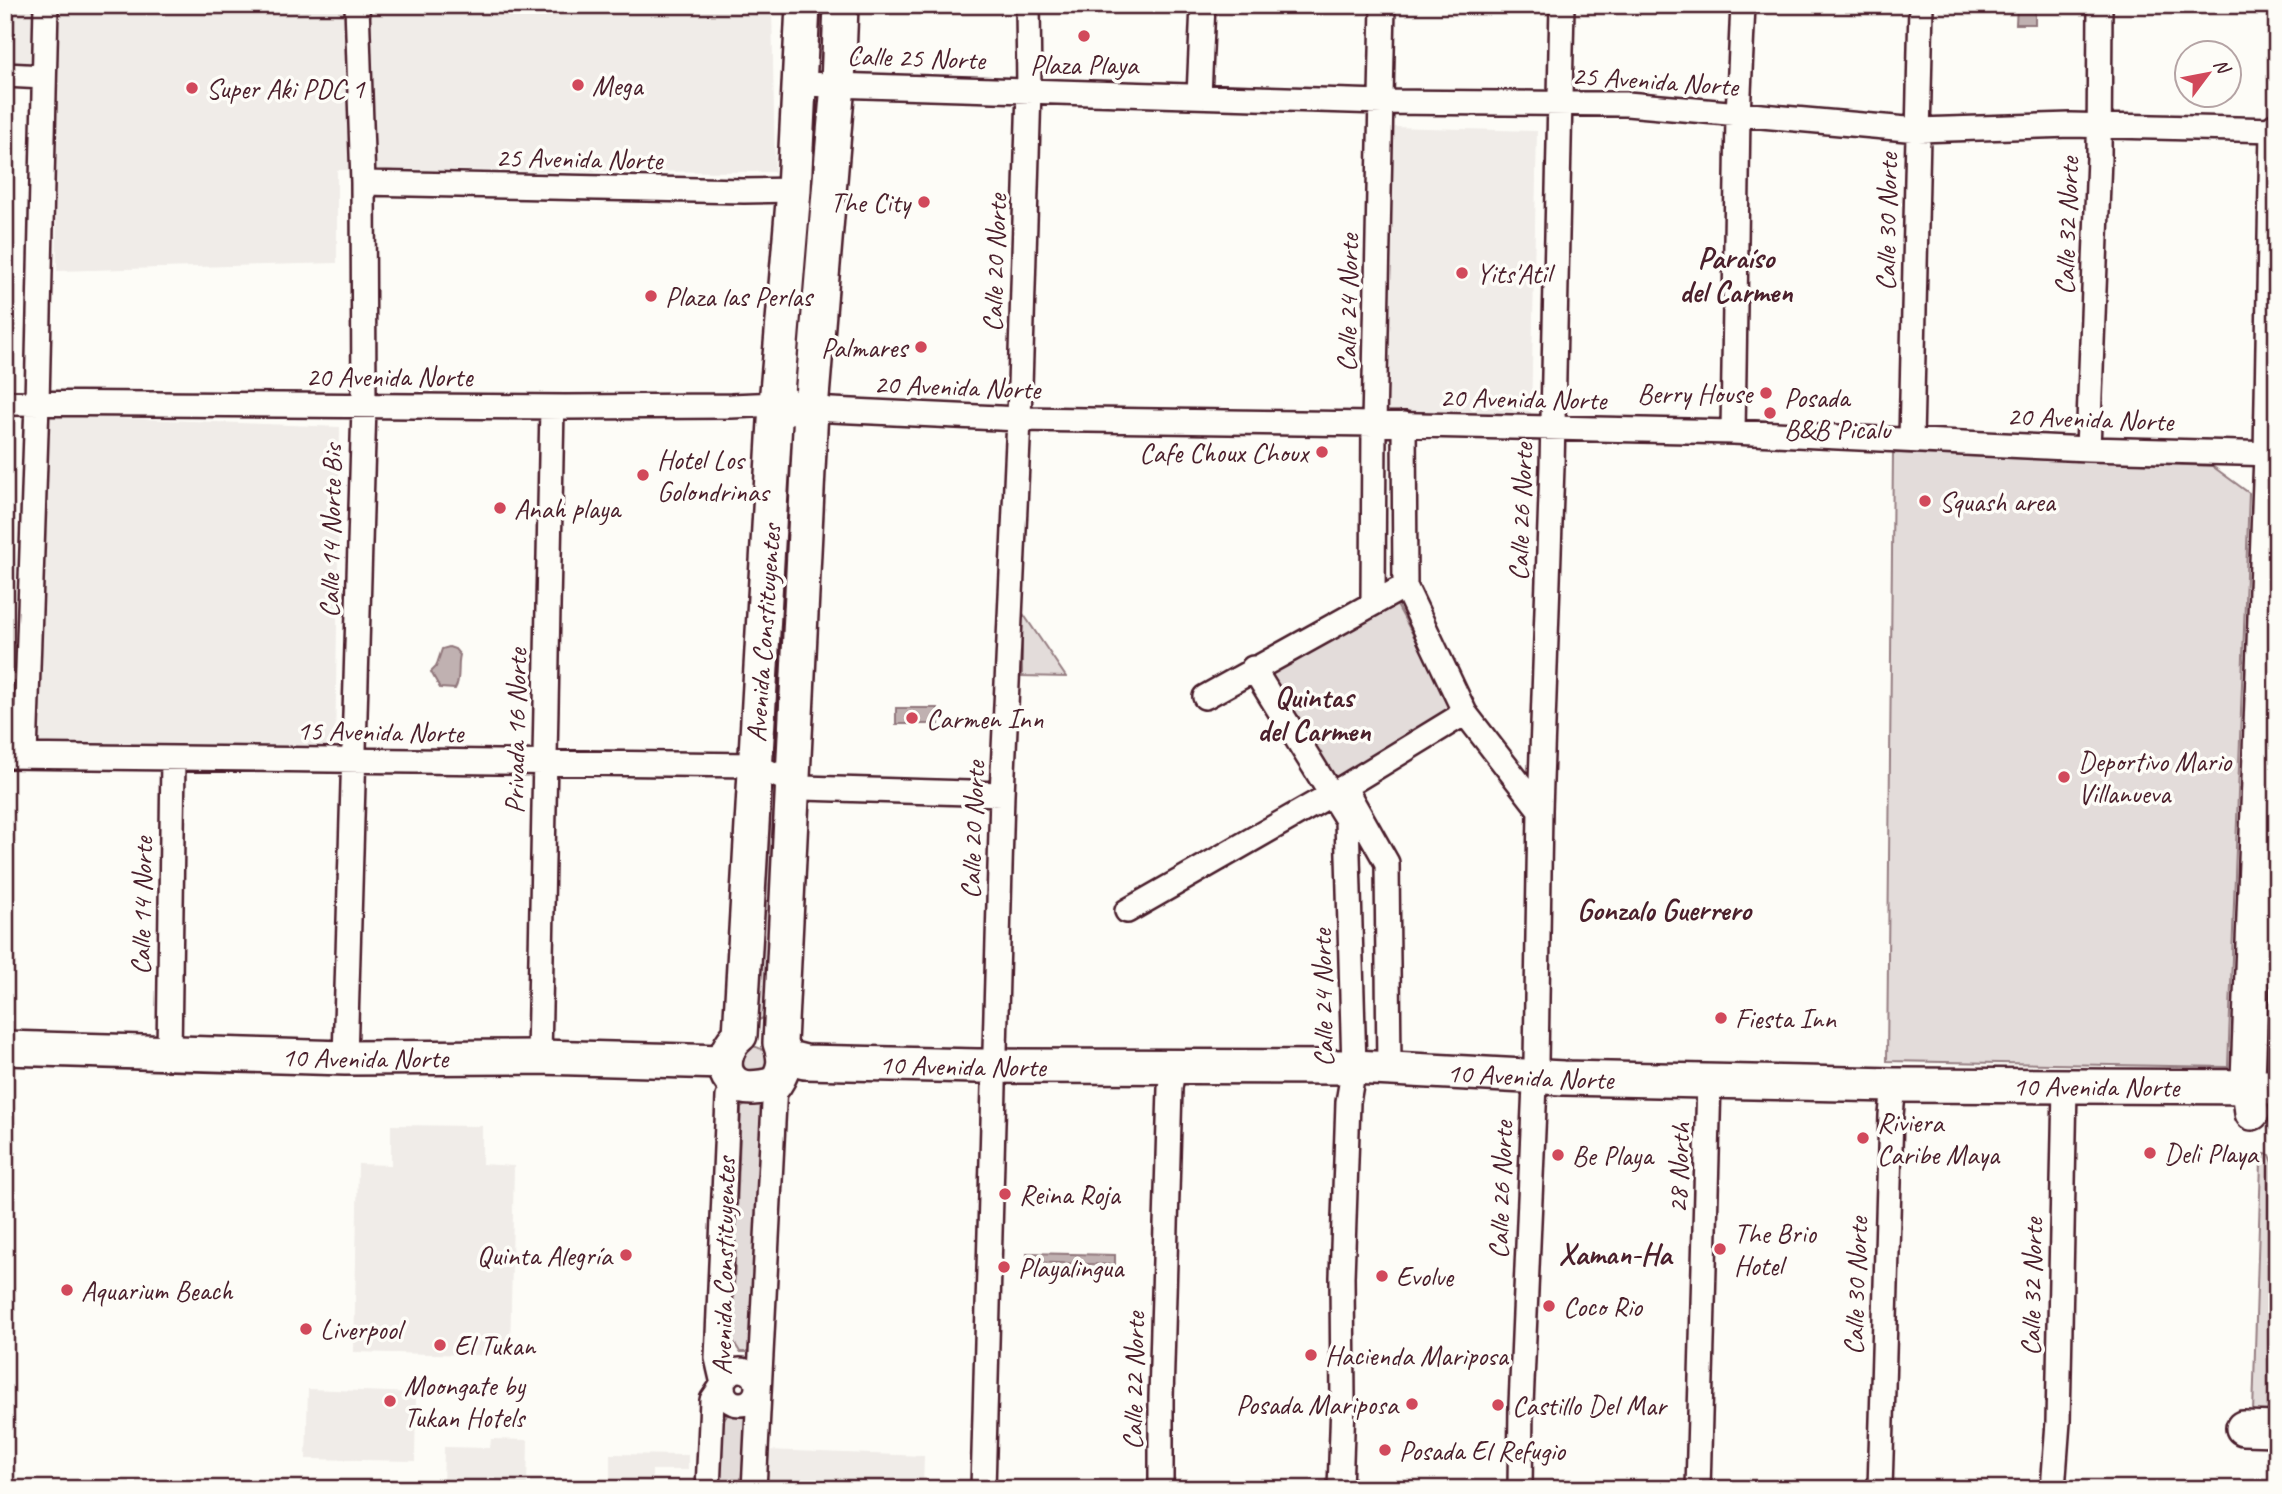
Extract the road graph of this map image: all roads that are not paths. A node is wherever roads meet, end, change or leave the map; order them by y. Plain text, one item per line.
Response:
1 (46, 5) edge
2 (358, 5) edge
3 (803, 5) edge
4 (841, 5) edge
5 (1028, 5) edge
6 (1203, 5) edge
7 (1383, 5) edge
8 (1562, 5) edge
9 (1743, 5) edge
10 (1921, 5) edge
11 (2100, 5) edge
12 (5, 75) edge
13 (44, 77) junction
14 (801, 84) junction
15 (838, 84) junction
16 (1030, 90) junction
17 (1199, 96) junction
18 (1382, 102) junction
19 (1559, 103) junction
20 (1738, 115) junction
21 (2098, 125) junction
22 (2277, 130) edge
23 (1918, 131) junction
24 (363, 183) junction
25 (794, 190) junction
26 (812, 401) junction
27 (5, 403) edge
28 (37, 403) junction
29 (364, 406) junction
30 (552, 407) junction
31 (776, 412) junction
32 (1019, 419) junction
33 (1374, 424) junction
34 (1404, 425) junction
35 (1553, 428) junction
36 (1733, 432) junction
37 (1911, 440) junction
38 (2088, 449) junction
39 (2274, 454) edge
40 (1405, 586) junction
41 (1373, 602) junction
42 (1253, 668) junction
43 (1205, 697) dead end
44 (1465, 713) junction
45 (15, 756) edge
46 (2268, 757) edge
47 (173, 760) junction
48 (354, 760) junction
49 (544, 763) junction
50 (754, 765) junction
51 (793, 784) junction
52 (1337, 791) junction
53 (1002, 794) junction
54 (1539, 810) junction
55 (1127, 911) dead end
56 (5, 1048) edge
57 (169, 1054) junction
58 (539, 1057) junction
59 (345, 1058) junction
60 (1174, 1066) junction
61 (1354, 1067) junction
62 (1389, 1068) junction
63 (780, 1070) junction
64 (730, 1073) junction
65 (993, 1076) junction
66 (1535, 1076) junction
67 (1709, 1081) junction
68 (1894, 1085) junction
69 (2065, 1087) junction
70 (2259, 1095) edge
71 (723, 1384) junction
72 (758, 1391) junction
73 (2243, 1428) dead end
74 (2277, 1429) edge
75 (708, 1489) edge
76 (754, 1489) edge
77 (983, 1489) edge
78 (1161, 1489) edge
79 (1340, 1489) edge
80 (1520, 1489) edge
81 (1698, 1489) edge
82 (1880, 1489) edge
83 (2053, 1489) edge

1 - 13 street
2 - 24 street, Calle 14 Norte Bis
3 - 14 main road, Avenida Constituyentes
4 - 15 main road, Avenida Constituyentes
5 - 16 street, Calle 20 Norte
6 - 17 street
7 - 18 street, Calle 24 Norte
8 - 19 street, Calle 26 Norte
9 - 20 street
10 - 23 street, Calle 30 Norte
11 - 21 street, Calle 32 Norte
12 - 13 street
13 - 28 street
14 - 15 street, Calle 25 Norte
14 - 25 main road, Avenida Constituyentes
15 - 16 street, Calle 25 Norte
15 - 26 main road, Avenida Constituyentes
16 - 17 street, 25 Avenida Norte
16 - 32 street, Calle 20 Norte
17 - 18 street, 25 Avenida Norte
18 - 19 street, 25 Avenida Norte
18 - 33 street, Calle 24 Norte
19 - 20 street, 25 Avenida Norte
19 - 35 street, Calle 26 Norte
20 - 23 street, 25 Avenida Norte
20 - 36 street
21 - 22 street, 25 Avenida Norte
21 - 23 street, 25 Avenida Norte
21 - 38 street, Calle 32 Norte
22 - 39 main road
23 - 37 street, Calle 30 Norte
24 - 25 street, 25 Avenida Norte
24 - 29 street, Calle 14 Norte Bis
25 - 31 main road, Avenida Constituyentes
26 - 31 street, 20 Avenida Norte
26 - 32 street, 20 Avenida Norte
26 - 51 main road, Avenida Constituyentes
27 - 28 street, 20 Avenida Norte
28 - 29 street, 20 Avenida Norte
28 - 45 street
29 - 30 street, 20 Avenida Norte
29 - 48 street, Calle 14 Norte Bis
30 - 31 street, 20 Avenida Norte
30 - 49 street, Privada 16 Norte
31 - 50 main road, Avenida Constituyentes
32 - 33 street, 20 Avenida Norte
32 - 53 street, Calle 20 Norte
33 - 34 street, 20 Avenida Norte
33 - 41 street, Calle 24 Norte
34 - 35 street, 20 Avenida Norte
34 - 40 street
35 - 36 street, 20 Avenida Norte
35 - 54 street, Calle 26 Norte
36 - 37 street, 20 Avenida Norte
37 - 38 street, 20 Avenida Norte
38 - 39 street, 20 Avenida Norte
39 - 46 main road
40 - 41 street
40 - 44 street
41 - 42 street
42 - 43 street
42 - 52 street, Calle 24 Norte
44 - 52 street
44 - 54 street
45 - 47 street, 15 Avenida Norte
46 - 70 main road
47 - 48 street, 15 Avenida Norte
47 - 57 street, Calle 14 Norte
48 - 49 street, 15 Avenida Norte
48 - 59 street, Calle 14 Norte Bis
49 - 50 street, 15 Avenida Norte
49 - 58 street, Privada 16 Norte
50 - 51 street
50 - 64 main road, Avenida Constituyentes
51 - 53 street
51 - 63 main road, Avenida Constituyentes
52 - 55 street
52 - 61 street, Calle 24 Norte
52 - 62 street, Calle 24 Norte
53 - 65 street, Calle 20 Norte
54 - 66 street, Calle 26 Norte
56 - 57 main road, 10 Avenida Norte
57 - 59 main road, 10 Avenida Norte
58 - 59 main road, 10 Avenida Norte
58 - 64 main road, 10 Avenida Norte
60 - 61 main road, 10 Avenida Norte
60 - 65 main road, 10 Avenida Norte
60 - 78 street, Calle 22 Norte
61 - 62 main road, 10 Avenida Norte
61 - 79 street, Calle 24 Norte
62 - 66 main road, 10 Avenida Norte
63 - 64 main road
63 - 65 main road, 10 Avenida Norte
63 - 72 street, Avenida Constituyentes
64 - 71 street, Avenida Constituyentes
65 - 77 street, Calle 20 Norte
66 - 67 main road, 10 Avenida Norte
66 - 80 street, Calle 26 Norte
67 - 68 main road, 10 Avenida Norte
67 - 81 street
68 - 69 main road, 10 Avenida Norte
68 - 82 street, Calle 30 Norte
69 - 70 main road, 10 Avenida Norte
69 - 83 street, Calle 32 Norte
71 - 72 street
71 - 75 street, Avenida Constituyentes
72 - 76 street, Avenida Constituyentes
73 - 74 main road

